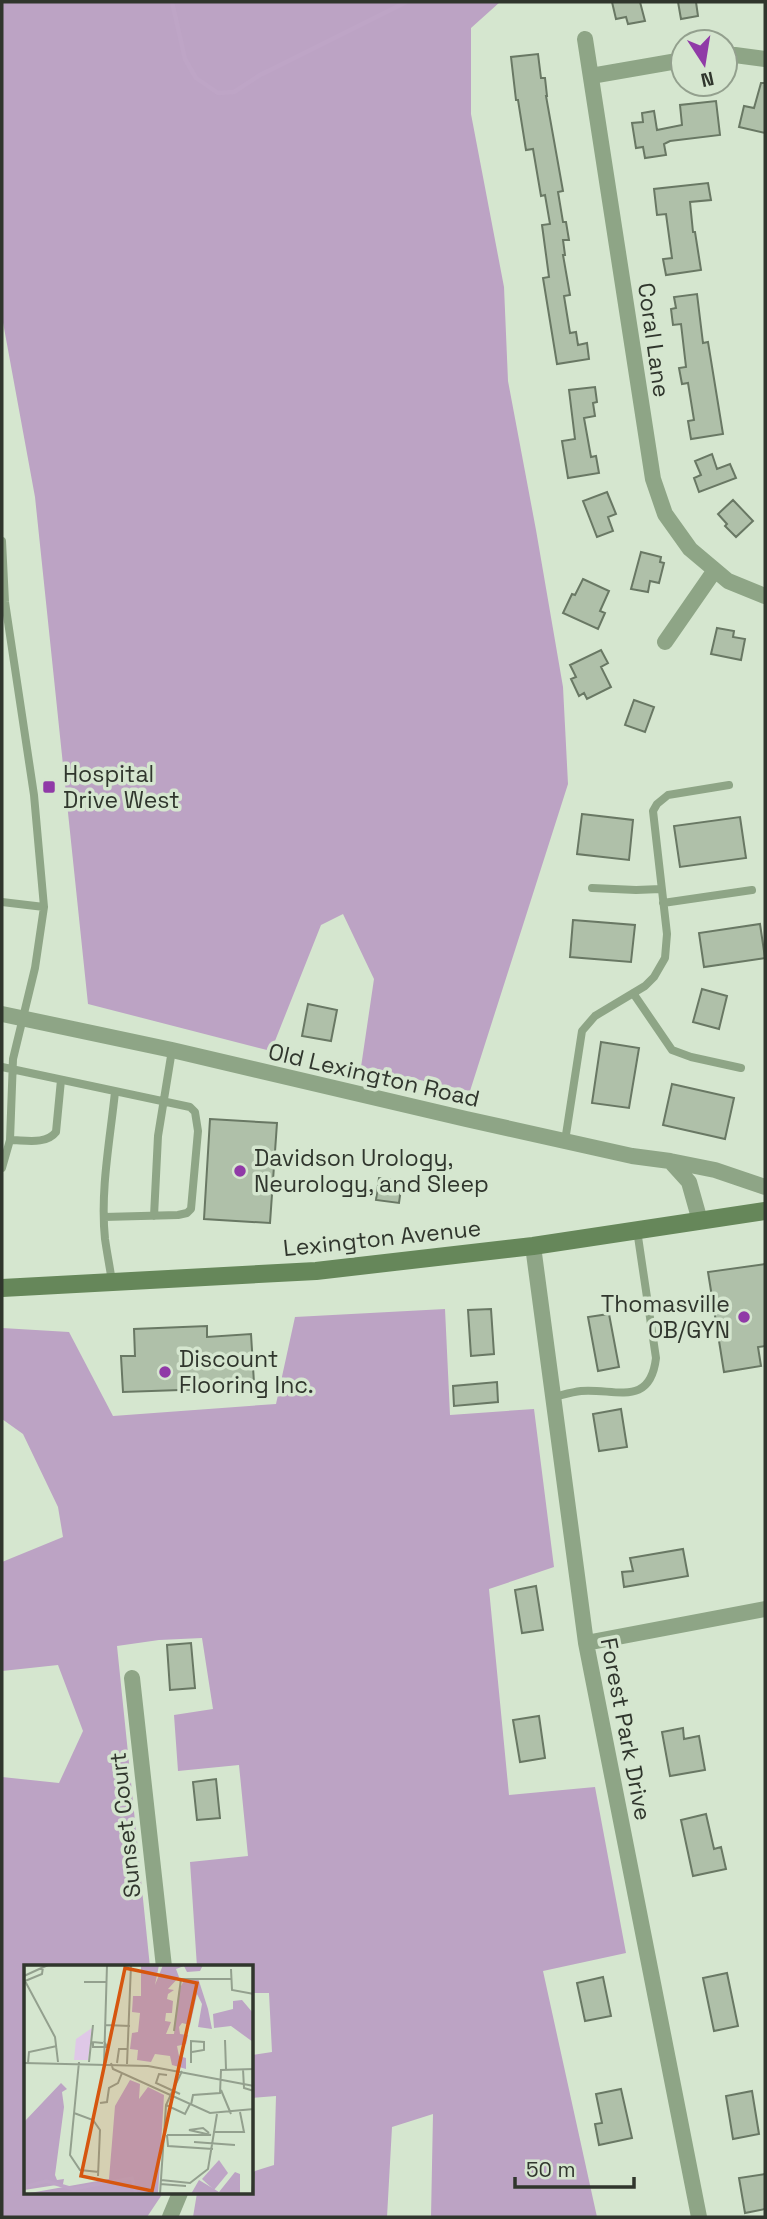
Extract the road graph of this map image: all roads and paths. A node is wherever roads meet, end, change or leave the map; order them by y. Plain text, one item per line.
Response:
1 (585, 39) dead end
2 (739, 56) edge
3 (765, 59) edge
4 (669, 62) edge
5 (591, 76) junction
6 (2, 541) edge
7 (715, 570) junction
8 (765, 596) edge
9 (3, 602) edge
10 (664, 642) dead end
11 (729, 785) dead end
12 (592, 888) dead end
13 (661, 889) junction
14 (751, 890) dead end
15 (2, 902) edge
16 (663, 903) junction
17 (44, 907) junction
18 (633, 993) junction
19 (2, 1014) edge
20 (23, 1018) junction
21 (172, 1050) junction
22 (2, 1067) edge
23 (741, 1068) dead end
24 (12, 1070) junction
25 (61, 1080) junction
26 (116, 1092) junction
27 (163, 1102) junction
28 (10, 1140) junction
29 (565, 1141) junction
30 (670, 1161) junction
31 (2, 1168) edge
32 (765, 1187) edge
33 (765, 1211) edge
34 (154, 1216) junction
35 (104, 1217) junction
36 (700, 1221) junction
37 (637, 1230) junction
38 (533, 1246) junction
39 (112, 1282) junction
40 (2, 1287) edge
41 (553, 1397) junction
42 (765, 1609) edge
43 (586, 1643) junction
44 (132, 1678) dead end
45 (164, 1965) edge
46 (180, 2194) edge
47 (170, 2217) edge
48 (699, 2217) edge

1 - 5 street, Coral Lane
2 - 3 street
4 - 5 street
5 - 7 street, Coral Lane
6 - 9 lane
7 - 8 street, Coral Lane
7 - 10 street
9 - 17 lane
11 - 13 lane
12 - 13 lane
13 - 16 lane
14 - 16 lane
15 - 17 lane
16 - 18 lane
17 - 20 lane
18 - 23 lane
18 - 29 lane
19 - 20 street, Old Lexington Road
20 - 21 street, Old Lexington Road
20 - 24 lane
21 - 27 lane
21 - 29 street, Old Lexington Road
22 - 24 lane
24 - 25 lane
24 - 28 lane
25 - 26 lane
25 - 28 lane
26 - 27 lane
26 - 35 lane
27 - 34 lane
27 - 34 lane
28 - 31 lane
29 - 30 street, Old Lexington Road
30 - 32 street, Old Lexington Road
30 - 36 street
33 - 36 main road, Lexington Avenue
34 - 35 lane
35 - 39 lane
36 - 37 main road, Lexington Avenue
37 - 38 main road, Lexington Avenue
37 - 41 lane
38 - 39 main road, Lexington Avenue
38 - 41 street, Forest Park Drive
39 - 40 main road, Lexington Avenue
41 - 43 street, Forest Park Drive
42 - 43 street
43 - 48 street, Forest Park Drive
44 - 45 street, Sunset Court
46 - 47 street

